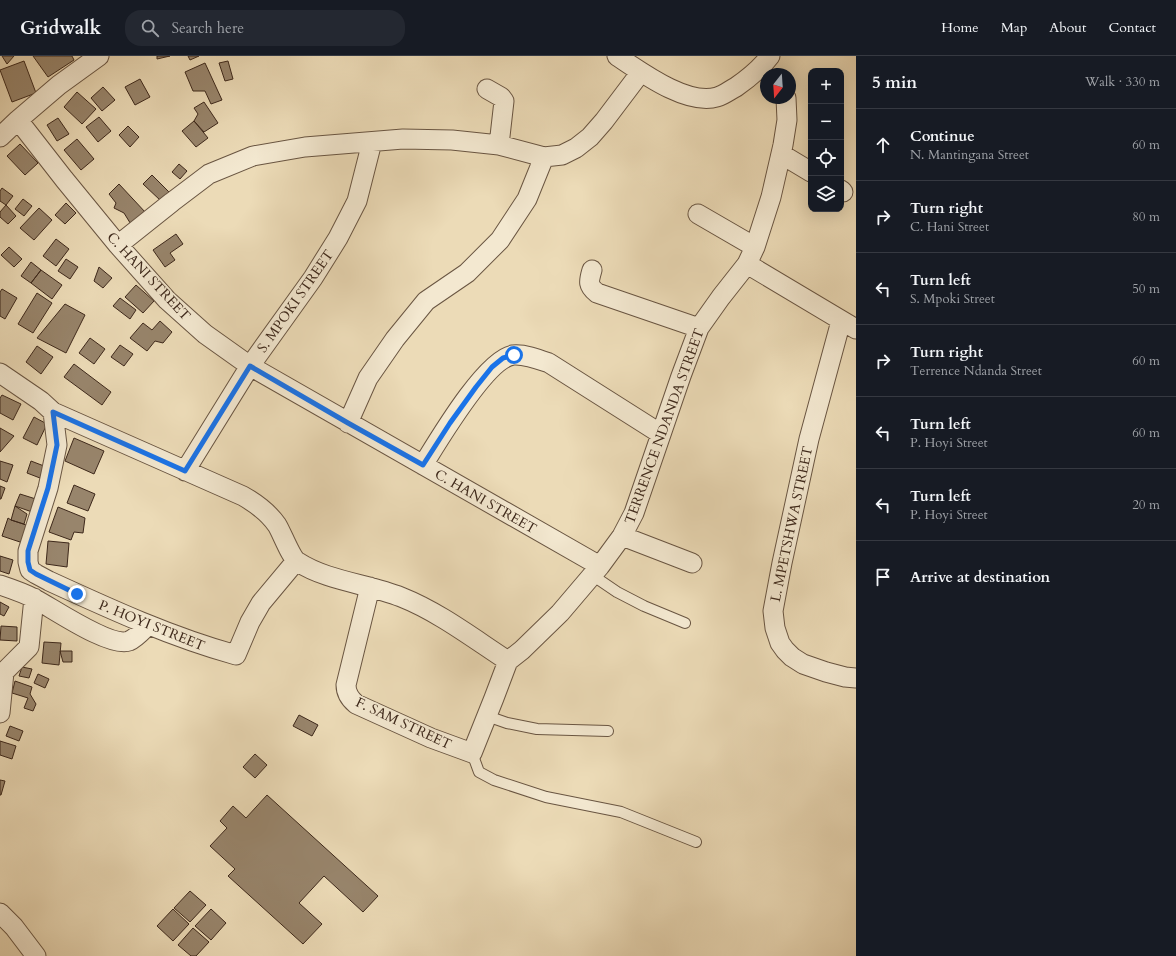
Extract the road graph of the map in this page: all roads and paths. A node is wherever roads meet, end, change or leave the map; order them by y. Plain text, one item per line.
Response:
1 (99, 56) edge
2 (617, 56) edge
3 (768, 65) edge
4 (641, 72) junction
5 (487, 89) dead end
6 (786, 104) edge
7 (18, 120) junction
8 (0, 137) edge
9 (372, 142) junction
10 (499, 145) junction
11 (781, 154) junction
12 (544, 157) junction
13 (808, 170) edge
14 (698, 214) dead end
15 (118, 245) junction
16 (755, 247) junction
17 (747, 264) junction
18 (592, 270) dead end
19 (848, 325) edge
20 (699, 328) junction
21 (250, 366) junction
22 (0, 373) edge
23 (53, 412) junction
24 (348, 423) junction
25 (661, 434) junction
26 (423, 465) junction
27 (185, 471) junction
28 (622, 536) junction
29 (296, 561) junction
30 (692, 563) dead end
31 (596, 571) junction
32 (0, 585) edge
33 (370, 587) junction
34 (34, 598) junction
35 (685, 623) dead end
36 (148, 625) junction
37 (508, 661) junction
38 (856, 678) edge
39 (0, 713) edge
40 (487, 716) junction
41 (608, 731) dead end
42 (472, 753) junction
43 (696, 842) dead end
44 (0, 912) edge
45 (36, 956) edge

1 - 7 street
2 - 4 street
3 - 4 street
4 - 12 street
5 - 10 street
6 - 11 street, TERRENCE NDANDA STREET
7 - 8 street
7 - 15 street, C. HANI STREET
9 - 10 street
9 - 15 street
9 - 21 street, S. MPOKI STREET
10 - 12 street
11 - 13 street
11 - 16 street, TERRENCE NDANDA STREET
12 - 24 street
14 - 16 street
15 - 21 street, C. HANI STREET
16 - 17 street, TERRENCE NDANDA STREET
17 - 19 street
17 - 20 street, TERRENCE NDANDA STREET
18 - 20 street
19 - 38 street, L. MPETSHWA STREET
20 - 25 street, TERRENCE NDANDA STREET
21 - 24 street, C. HANI STREET
21 - 27 street, S. MPOKI STREET
22 - 23 street
23 - 27 street
23 - 36 street, P. HOYI STREET
24 - 26 street, C. HANI STREET
25 - 26 street
25 - 28 street, TERRENCE NDANDA STREET
26 - 31 street, C. HANI STREET
27 - 29 street
28 - 30 street
28 - 31 street, TERRENCE NDANDA STREET
29 - 33 street
29 - 36 street, P. HOYI STREET
31 - 35 lane
31 - 37 street, TERRENCE NDANDA STREET
32 - 34 street
33 - 37 street
33 - 42 street, F. SAM STREET
34 - 36 street
34 - 39 street
37 - 40 street
40 - 41 lane
40 - 42 street
42 - 43 lane
44 - 45 street

